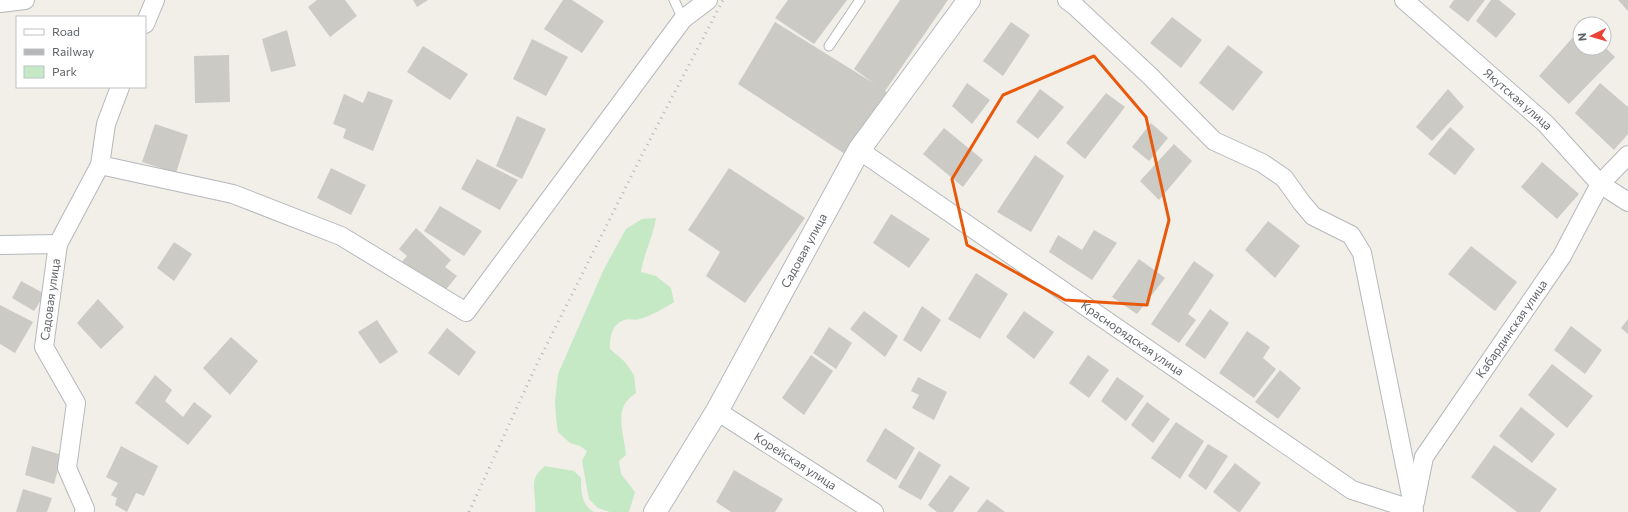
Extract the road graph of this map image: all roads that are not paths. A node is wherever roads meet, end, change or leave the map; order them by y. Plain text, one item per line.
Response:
1 (24, 0) edge
2 (155, 0) edge
3 (674, 0) edge
4 (708, 0) edge
5 (860, 0) edge
6 (969, 0) edge
7 (1067, 0) edge
8 (1404, 0) edge
9 (0, 3) edge
10 (683, 19) junction
11 (146, 22) edge
12 (829, 46) dead end
13 (120, 88) edge
14 (858, 150) junction
15 (1628, 155) edge
16 (100, 165) junction
17 (1600, 184) junction
18 (1628, 202) edge
19 (58, 244) junction
20 (0, 245) edge
21 (717, 411) junction
22 (86, 511) edge
23 (1414, 511) edge
24 (655, 512) edge
25 (874, 512) edge

1 - 9 street
2 - 11 street
3 - 10 lane
4 - 10 street
5 - 12 lane
6 - 14 street, Садовая улица
7 - 23 street
8 - 17 street, Якутская улица
10 - 16 street
13 - 16 street, Садовая улица
14 - 21 street, Садовая улица
14 - 23 street, Краснорядская улица
15 - 17 street, Кабардинская улица
16 - 19 street, Садовая улица
17 - 18 street, Якутская улица
17 - 23 street, Кабардинская улица
19 - 20 street
19 - 22 street, Садовая улица
21 - 24 street, Садовая улица
21 - 25 street, Корейская улица

